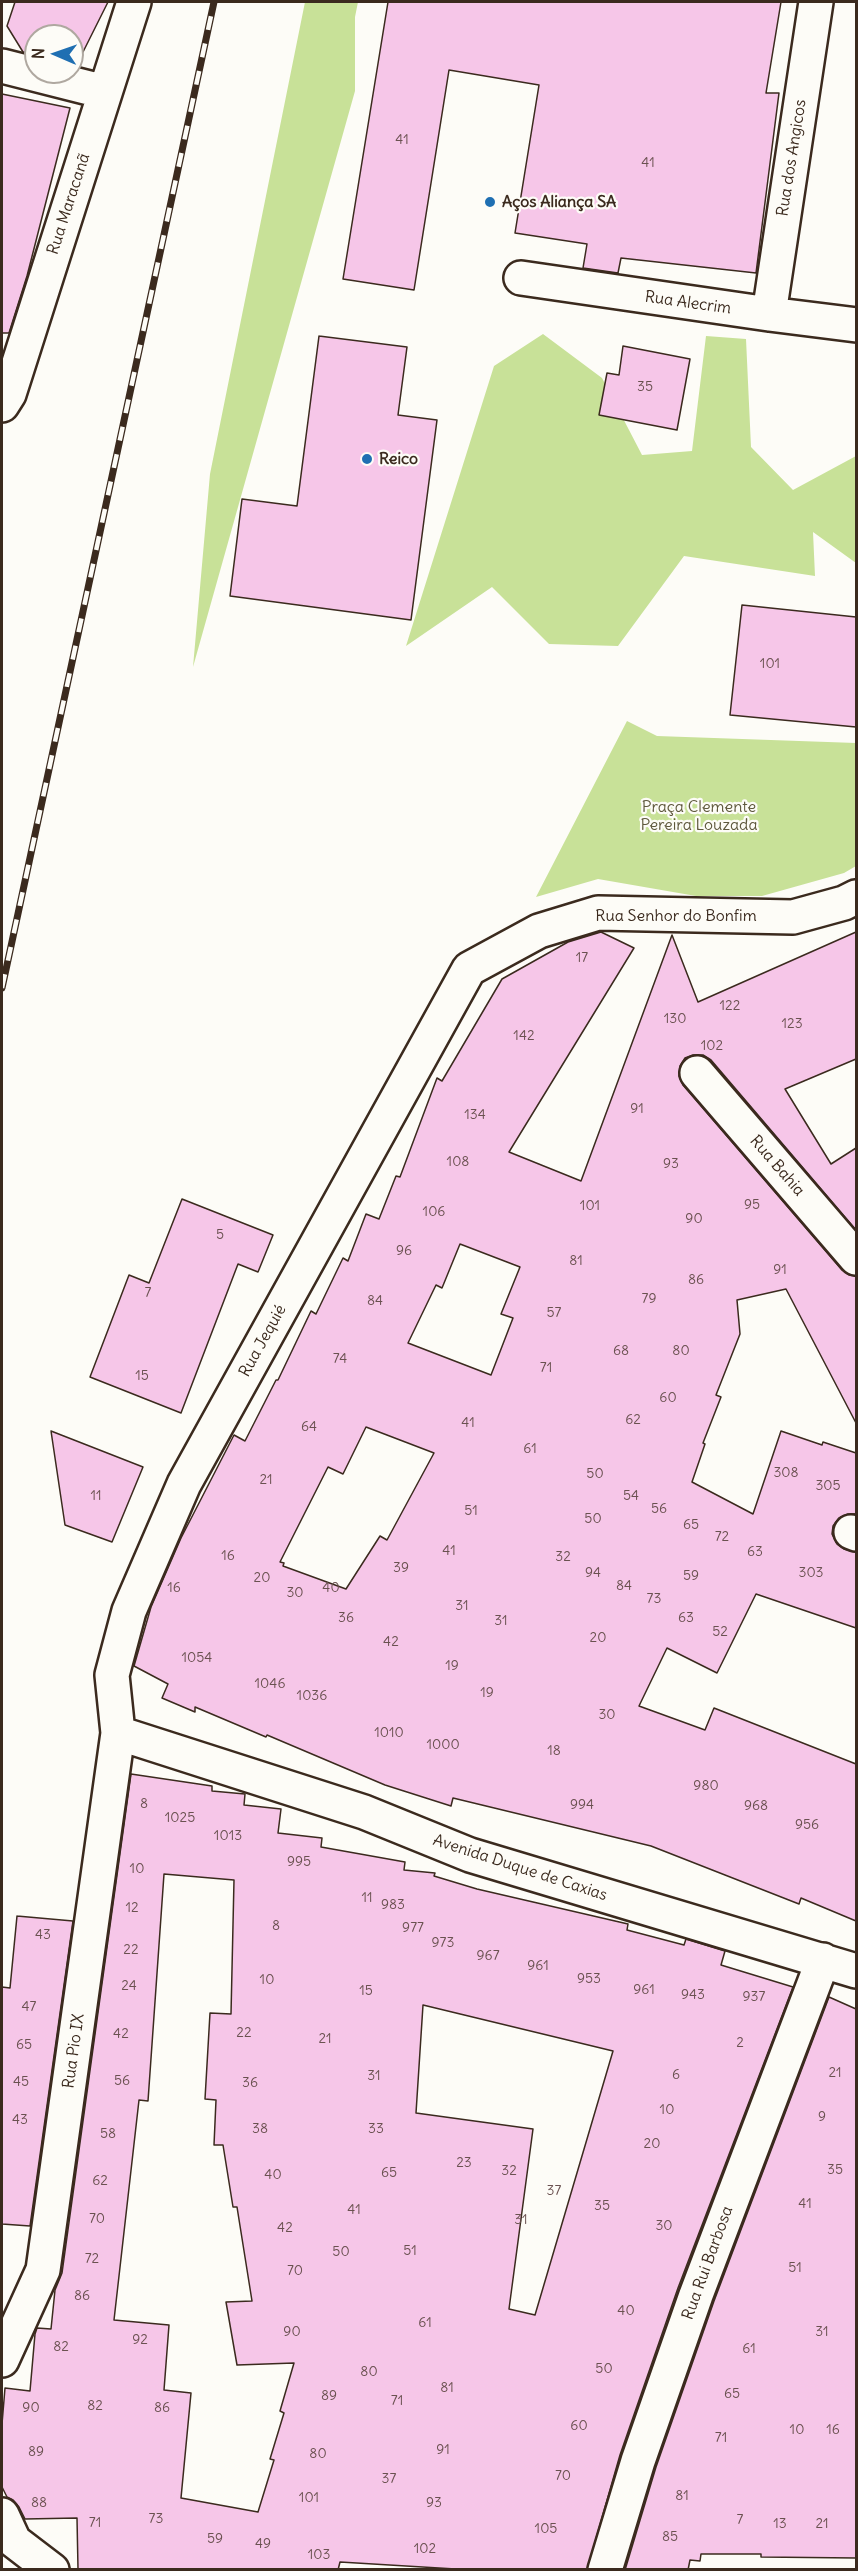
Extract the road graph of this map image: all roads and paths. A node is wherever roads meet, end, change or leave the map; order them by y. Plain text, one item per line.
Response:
1 (134, 2) edge
2 (816, 2) edge
3 (2, 66) edge
4 (105, 92) junction
5 (521, 278) dead end
6 (769, 315) junction
7 (856, 325) edge
8 (2, 405) edge
9 (856, 897) edge
10 (469, 969) joint
11 (697, 1073) dead end
12 (856, 1258) edge
13 (118, 1733) junction
14 (823, 1960) junction
15 (856, 1971) edge
16 (2, 2360) edge
17 (2, 2515) edge
18 (52, 2570) edge
19 (606, 2570) edge

1 - 4 street, Rua Maracanã
2 - 6 street, Rua dos Angicos
3 - 4 street
4 - 8 street, Rua Maracanã
5 - 6 street, Rua Alecrim
6 - 7 street, Rua Alecrim
9 - 10 street, Rua Senhor do Bonfim
10 - 13 street, Rua Jequié
11 - 12 street, Rua Bahia
13 - 14 street, Avenida Duque de Caxias
13 - 16 street, Rua Pio IX
14 - 15 street, Avenida Duque de Caxias
14 - 19 street, Rua Rui Barbosa
17 - 18 street

